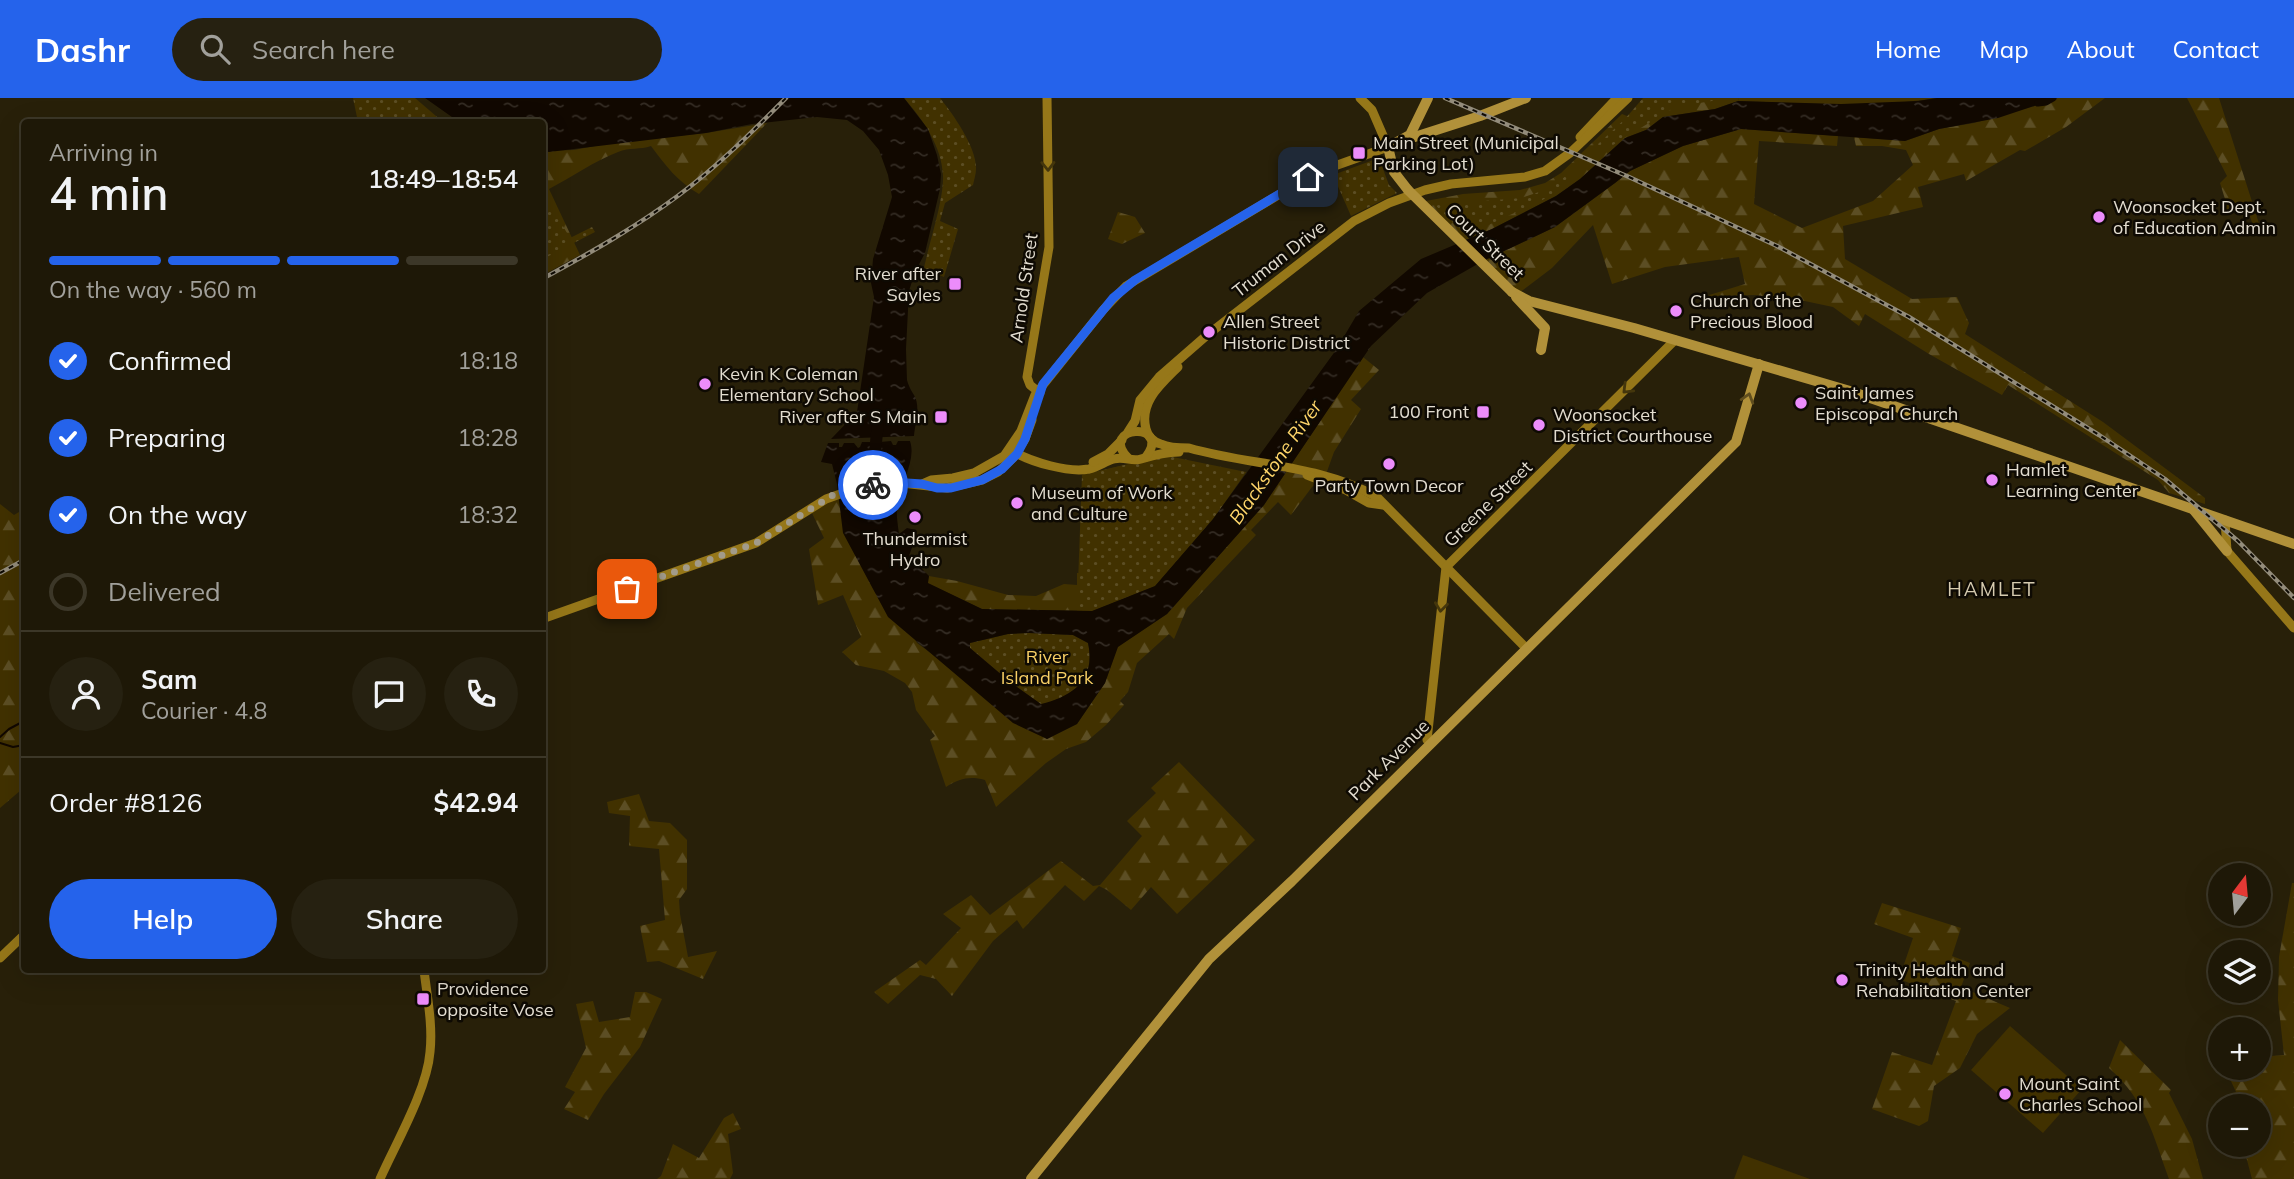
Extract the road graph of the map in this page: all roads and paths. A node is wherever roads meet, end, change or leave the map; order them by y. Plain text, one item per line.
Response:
1 (1047, 98) edge
2 (1360, 98) edge
3 (1428, 98) edge
4 (1526, 98) edge
5 (1617, 98) edge
6 (1628, 98) edge
7 (1419, 119) junction
8 (1430, 132) junction
9 (1399, 142) junction
10 (1388, 147) junction
11 (1563, 157) junction
12 (1513, 294) junction
13 (1214, 331) junction
14 (1675, 340) junction
15 (1541, 350) dead end
16 (1759, 364) junction
17 (1040, 389) junction
18 (1125, 436) junction
19 (1148, 436) junction
20 (1013, 452) junction
21 (1202, 452) junction
22 (1146, 457) junction
23 (1128, 458) junction
24 (1075, 468) junction
25 (2193, 509) junction
26 (2225, 520) junction
27 (2294, 544) edge
28 (2227, 551) junction
29 (1446, 567) junction
30 (546, 618) edge
31 (2294, 628) edge
32 (1527, 649) junction
33 (1427, 740) dead end
34 (21, 938) edge
35 (0, 958) edge
36 (424, 973) edge
37 (380, 1179) edge
38 (1031, 1179) edge

1 -> 17 main road, Arnold Street
2 - 10 main road
3 - 7 main road
4 - 8 main road
5 - 11 main road, Truman Drive
6 - 11 main road, Truman Drive
7 - 8 main road
7 - 9 main road
8 - 9 main road
9 - 10 main road
10 - 12 main road, Court Street, bridge
10 - 17 main road
11 - 13 main road, Truman Drive
12 - 14 main road, Court Street
12 - 15 main road
13 - 18 main road, Truman Drive
13 - 19 main road, Truman Drive
14 - 16 main road, Court Street
14 -> 29 main road, Greene Street
16 - 25 main road, Court Street
32 -> 16 main road, Park Avenue
17 - 20 main road
18 - 19 main road
18 - 23 main road
18 - 24 main road
19 - 21 main road
19 - 22 main road
20 - 24 main road
20 - 30 main road
21 - 22 main road
21 - 29 main road
22 - 23 main road
23 - 24 main road
25 - 26 main road, Court Street
25 - 28 main road
26 - 27 main road, Court Street
26 - 28 main road
28 - 31 main road
29 - 32 main road
29 -> 33 main road, Greene Street
32 - 38 main road, Park Avenue
34 - 35 main road
36 - 37 main road

